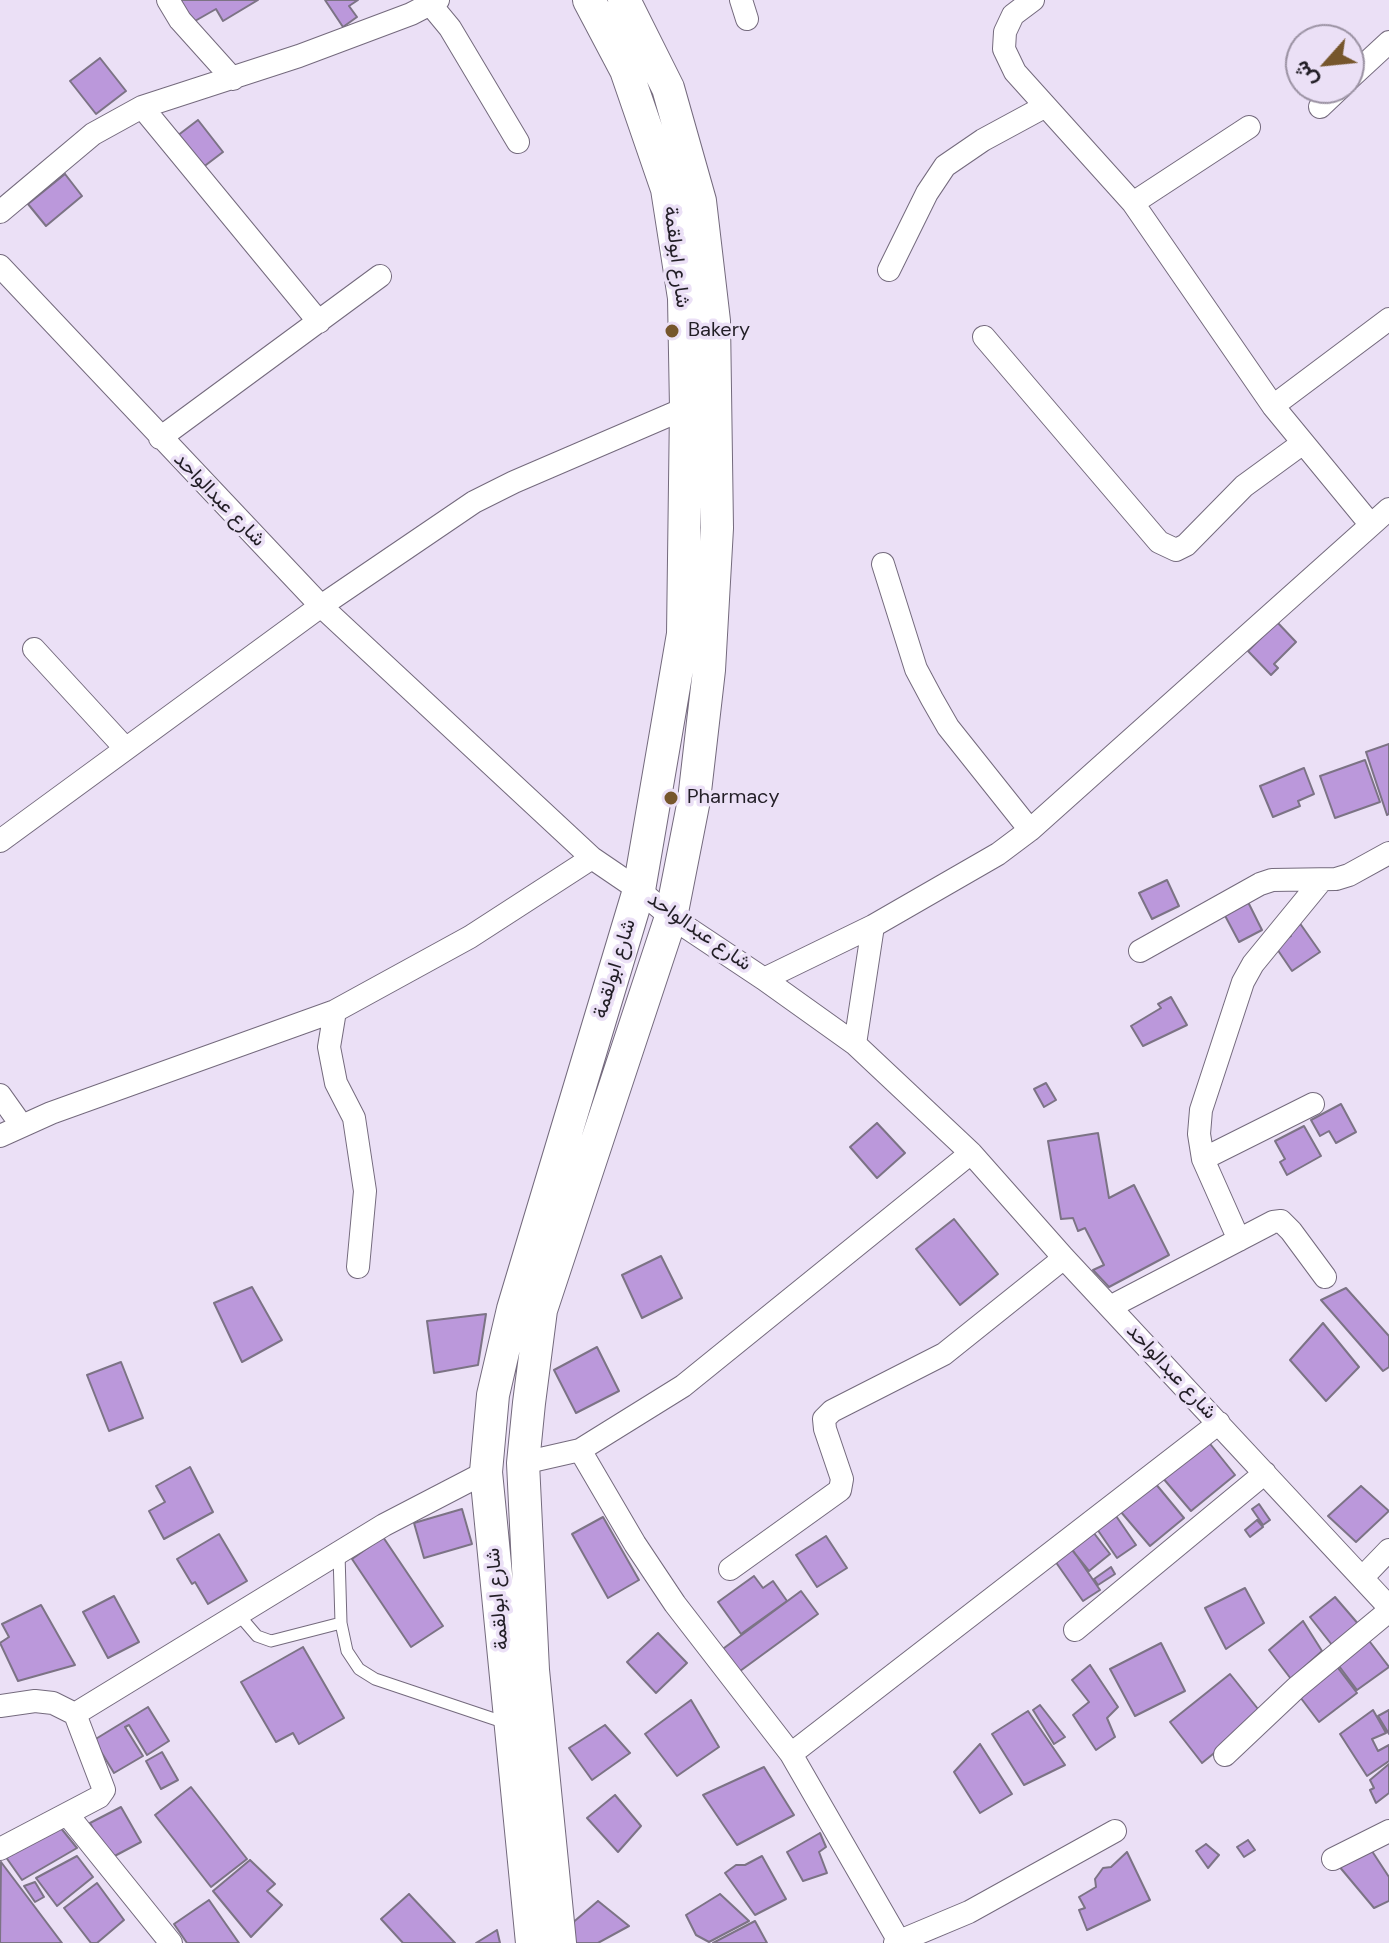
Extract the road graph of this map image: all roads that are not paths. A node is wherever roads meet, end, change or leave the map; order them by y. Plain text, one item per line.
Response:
1 (168, 0) edge
2 (589, 0) edge
3 (624, 0) edge
4 (1033, 0) edge
5 (434, 2) edge
6 (1389, 42) edge
7 (1365, 64) edge
8 (233, 79) junction
9 (1323, 104) edge
10 (142, 107) junction
11 (1044, 107) junction
12 (1320, 107) dead end
13 (1249, 127) dead end
14 (518, 142) dead end
15 (1133, 203) junction
16 (0, 212) edge
17 (0, 266) edge
18 (889, 270) dead end
19 (380, 276) dead end
20 (1389, 319) edge
21 (319, 322) junction
22 (984, 337) dead end
23 (1273, 406) junction
24 (686, 408) junction
25 (160, 438) junction
26 (1303, 443) junction
27 (1389, 509) edge
28 (1371, 525) junction
29 (883, 564) dead end
30 (321, 606) junction
31 (34, 649) dead end
32 (125, 748) junction
33 (1030, 830) junction
34 (0, 841) edge
35 (1389, 853) edge
36 (592, 858) junction
37 (1321, 881) junction
38 (639, 890) junction
39 (671, 917) junction
40 (873, 926) junction
41 (1140, 951) dead end
42 (764, 979) junction
43 (335, 1011) junction
44 (855, 1044) junction
45 (0, 1095) edge
46 (1313, 1104) dead end
47 (22, 1126) junction
48 (0, 1136) edge
49 (971, 1153) junction
50 (1203, 1159) junction
51 (1239, 1240) junction
52 (1064, 1258) junction
53 (358, 1267) dead end
54 (1325, 1277) dead end
55 (1110, 1307) junction
56 (1219, 1423) junction
57 (580, 1450) junction
58 (523, 1463) junction
59 (486, 1472) junction
60 (1265, 1473) junction
61 (1389, 1550) edge
62 (339, 1554) junction
63 (730, 1569) dead end
64 (1362, 1578) junction
65 (1389, 1609) edge
66 (239, 1615) junction
67 (341, 1623) junction
68 (1075, 1630) dead end
69 (0, 1706) edge
70 (75, 1714) junction
71 (510, 1724) junction
72 (791, 1754) junction
73 (1225, 1755) dead end
74 (67, 1814) junction
75 (1115, 1831) dead end
76 (1389, 1831) edge
77 (0, 1849) edge
78 (1333, 1859) dead end
79 (898, 1942) edge
80 (171, 1943) edge
81 (532, 1943) edge
82 (560, 1943) edge

1 - 8 street
2 - 24 street, شارع ابولقمة
3 - 39 street, شارع ابولقمة
4 - 11 street
5 - 8 street
5 - 14 street
6 - 7 street
8 - 10 street
9 - 12 street
10 - 16 street
10 - 21 street
11 - 15 street
11 - 18 street
13 - 15 street
15 - 23 street
17 - 25 street, شارع عبدالواحد
19 - 21 street
20 - 23 street
21 - 25 street
22 - 26 street
23 - 26 street
24 - 30 street
24 - 38 street, شارع ابولقمة
25 - 30 street, شارع عبدالواحد
26 - 28 street
27 - 28 street
28 - 33 street
29 - 33 street
30 - 32 street
30 - 36 street, شارع عبدالواحد
31 - 32 street
32 - 34 street
33 - 40 street
35 - 37 street
36 - 38 street, شارع عبدالواحد
36 - 43 street
37 - 41 street
37 - 50 street
38 - 39 street, شارع عبدالواحد
38 - 59 street, شارع ابولقمة
39 - 42 street, شارع عبدالواحد
39 - 58 street, شارع ابولقمة
40 - 42 street
40 - 44 street
42 - 44 street, شارع عبدالواحد
43 - 47 street
43 - 53 street
44 - 49 street, شارع عبدالواحد
45 - 47 street
46 - 50 street
47 - 48 street
49 - 52 street, شارع عبدالواحد
49 - 57 street
50 - 51 street
51 - 54 street
51 - 55 street
52 - 55 street, شارع عبدالواحد
52 - 63 street
55 - 56 street, شارع عبدالواحد
56 - 60 street, شارع عبدالواحد
56 - 72 street
57 - 58 street
57 - 72 street
58 - 82 street, شارع ابولقمة
59 - 62 street
59 - 71 street, شارع ابولقمة
60 - 64 street, شارع عبدالواحد
60 - 68 street
61 - 64 street
62 - 66 street
62 - 67 lane
64 - 65 street, شارع عبدالواحد
65 - 73 street
66 - 67 lane
66 - 70 street
67 - 71 lane
69 - 70 street
70 - 74 street
71 - 81 street, شارع ابولقمة
72 - 79 street
74 - 77 street
74 - 80 street
75 - 79 street
76 - 78 street

